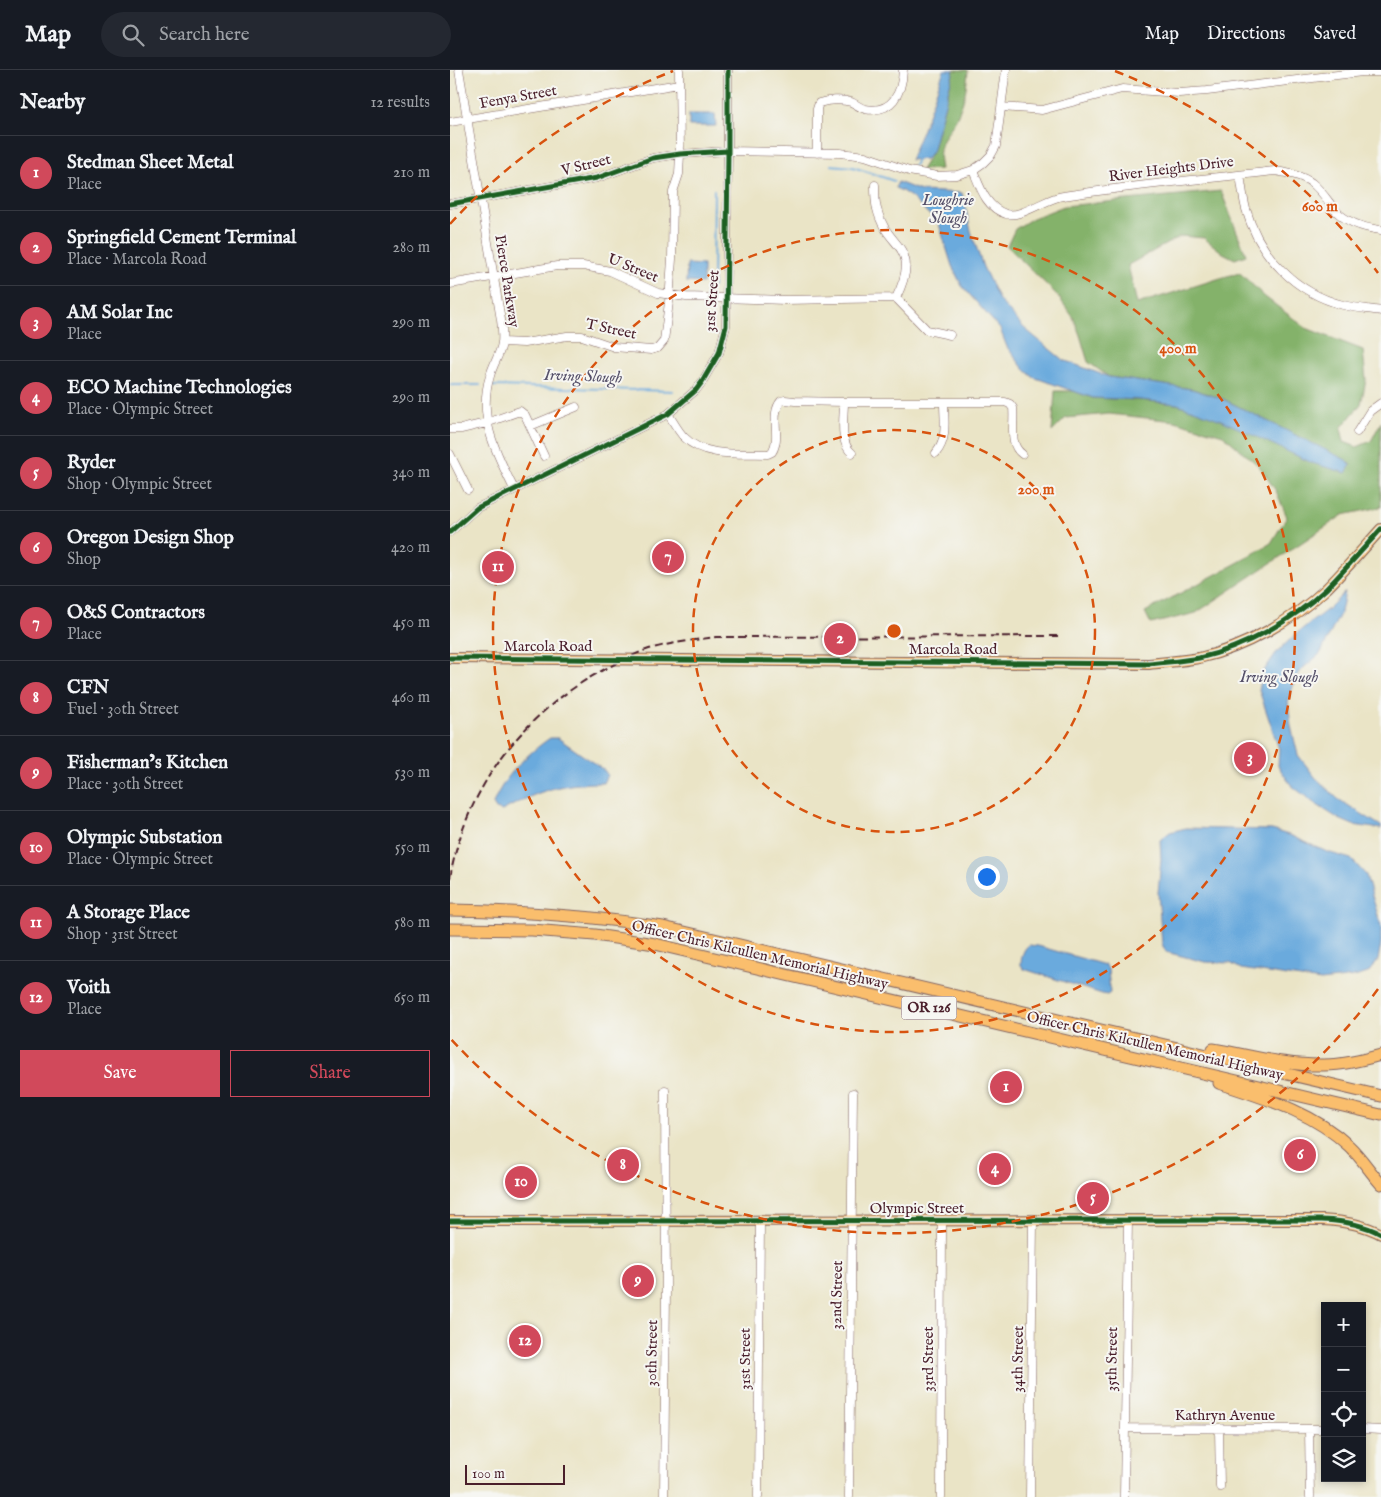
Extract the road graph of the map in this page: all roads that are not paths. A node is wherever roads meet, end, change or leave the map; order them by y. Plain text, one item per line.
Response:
1 (459, 70) edge
2 (679, 70) edge
3 (728, 70) edge
4 (903, 70) edge
5 (1006, 70) edge
6 (1381, 72) edge
7 (679, 84) junction
8 (1002, 107) junction
9 (468, 119) junction
10 (450, 122) edge
11 (728, 152) junction
12 (817, 153) junction
13 (680, 154) junction
14 (972, 170) junction
15 (1240, 175) junction
16 (875, 185) dead end
17 (482, 199) junction
18 (450, 204) edge
19 (1381, 230) edge
20 (494, 277) junction
21 (450, 284) edge
22 (670, 294) junction
23 (896, 298) junction
24 (727, 299) junction
25 (1381, 311) edge
26 (950, 335) dead end
27 (502, 342) junction
28 (844, 402) junction
29 (944, 402) junction
30 (1381, 403) edge
31 (576, 407) dead end
32 (668, 414) junction
33 (486, 423) junction
34 (530, 426) junction
35 (450, 429) edge
36 (1357, 432) dead end
37 (852, 453) dead end
38 (936, 453) dead end
39 (450, 454) edge
40 (1022, 454) dead end
41 (544, 456) dead end
42 (453, 469) edge
43 (514, 489) junction
44 (468, 490) dead end
45 (1381, 529) edge
46 (450, 532) edge
47 (450, 658) edge
48 (450, 910) edge
49 (450, 929) edge
50 (1124, 1036) junction
51 (1381, 1055) edge
52 (1146, 1059) junction
53 (665, 1090) dead end
54 (853, 1093) dead end
55 (1381, 1096) edge
56 (1381, 1115) edge
57 (1381, 1184) edge
58 (1128, 1220) junction
59 (450, 1221) edge
60 (665, 1221) junction
61 (760, 1221) junction
62 (852, 1221) junction
63 (942, 1221) junction
64 (1033, 1221) junction
65 (1381, 1234) edge
66 (1125, 1428) junction
67 (1220, 1428) junction
68 (1309, 1429) junction
69 (1321, 1429) edge
70 (1366, 1429) edge
71 (1381, 1430) edge
72 (1220, 1487) dead end
73 (664, 1497) edge
74 (758, 1497) edge
75 (849, 1497) edge
76 (941, 1497) edge
77 (1030, 1497) edge
78 (1124, 1497) edge
79 (1310, 1497) edge

1 - 9 street, Pierce Parkway
2 - 7 street, T Street
3 - 11 street, 31st Street
4 - 12 street
5 - 8 street
6 - 8 street
7 - 9 street, Fenya Street
7 - 13 street, T Street
8 - 14 street
9 - 10 street, Fenya Street
9 - 17 street, Pierce Parkway
11 - 12 street, V Street
11 - 13 street, V Street
11 - 24 street, 31st Street
12 - 14 street, V Street
13 - 17 street, V Street
13 - 22 street, T Street
14 - 15 street, River Heights Drive
15 - 19 street, River Heights Drive
15 - 25 street
16 - 23 street
17 - 18 street, V Street
17 - 20 street, Pierce Parkway
20 - 21 street, U Street
20 - 22 street, U Street
20 - 27 street, Pierce Parkway
22 - 24 street, U Street
22 - 27 street, T Street
23 - 24 street, U Street
23 - 26 street
24 - 32 street, 31st Street
27 - 33 street, Pierce Parkway
28 - 29 street
28 - 32 street
28 - 37 street
29 - 38 street
29 - 40 street
30 - 36 street
31 - 34 street
32 - 43 street, 31st Street
33 - 34 street
33 - 35 street
33 - 43 street, Pierce Parkway
34 - 41 street
39 - 42 street
42 - 44 street
43 - 46 street, 31st Street
45 - 47 main road, Marcola Road
48 - 50 highway, Officer Chris Kilcullen Memorial Highway / OR 126
49 - 52 highway, Officer Chris Kilcullen Memorial Highway / OR 126
50 - 51 highway
50 - 55 highway, Officer Chris Kilcullen Memorial Highway / OR 126
52 - 56 highway, Officer Chris Kilcullen Memorial Highway / OR 126
52 - 57 highway
53 - 60 street, 30th Street
54 - 62 street, 32nd Street
58 - 64 main road, Olympic Street
58 - 65 main road, Olympic Street
58 - 66 street, 35th Street
59 - 60 main road, Olympic Street
60 - 61 main road, Olympic Street
60 - 73 street, 30th Street
61 - 62 main road, Olympic Street
61 - 74 street, 31st Street
62 - 63 main road, Olympic Street
62 - 75 street, 32nd Street
63 - 64 main road, Olympic Street
63 - 76 street, 33rd Street
64 - 77 street, 34th Street
66 - 67 street, Kathryn Avenue
66 - 78 street, 35th Street
67 - 68 street, Kathryn Avenue
67 - 72 street
68 - 69 street, Kathryn Avenue
68 - 79 street
70 - 71 street

